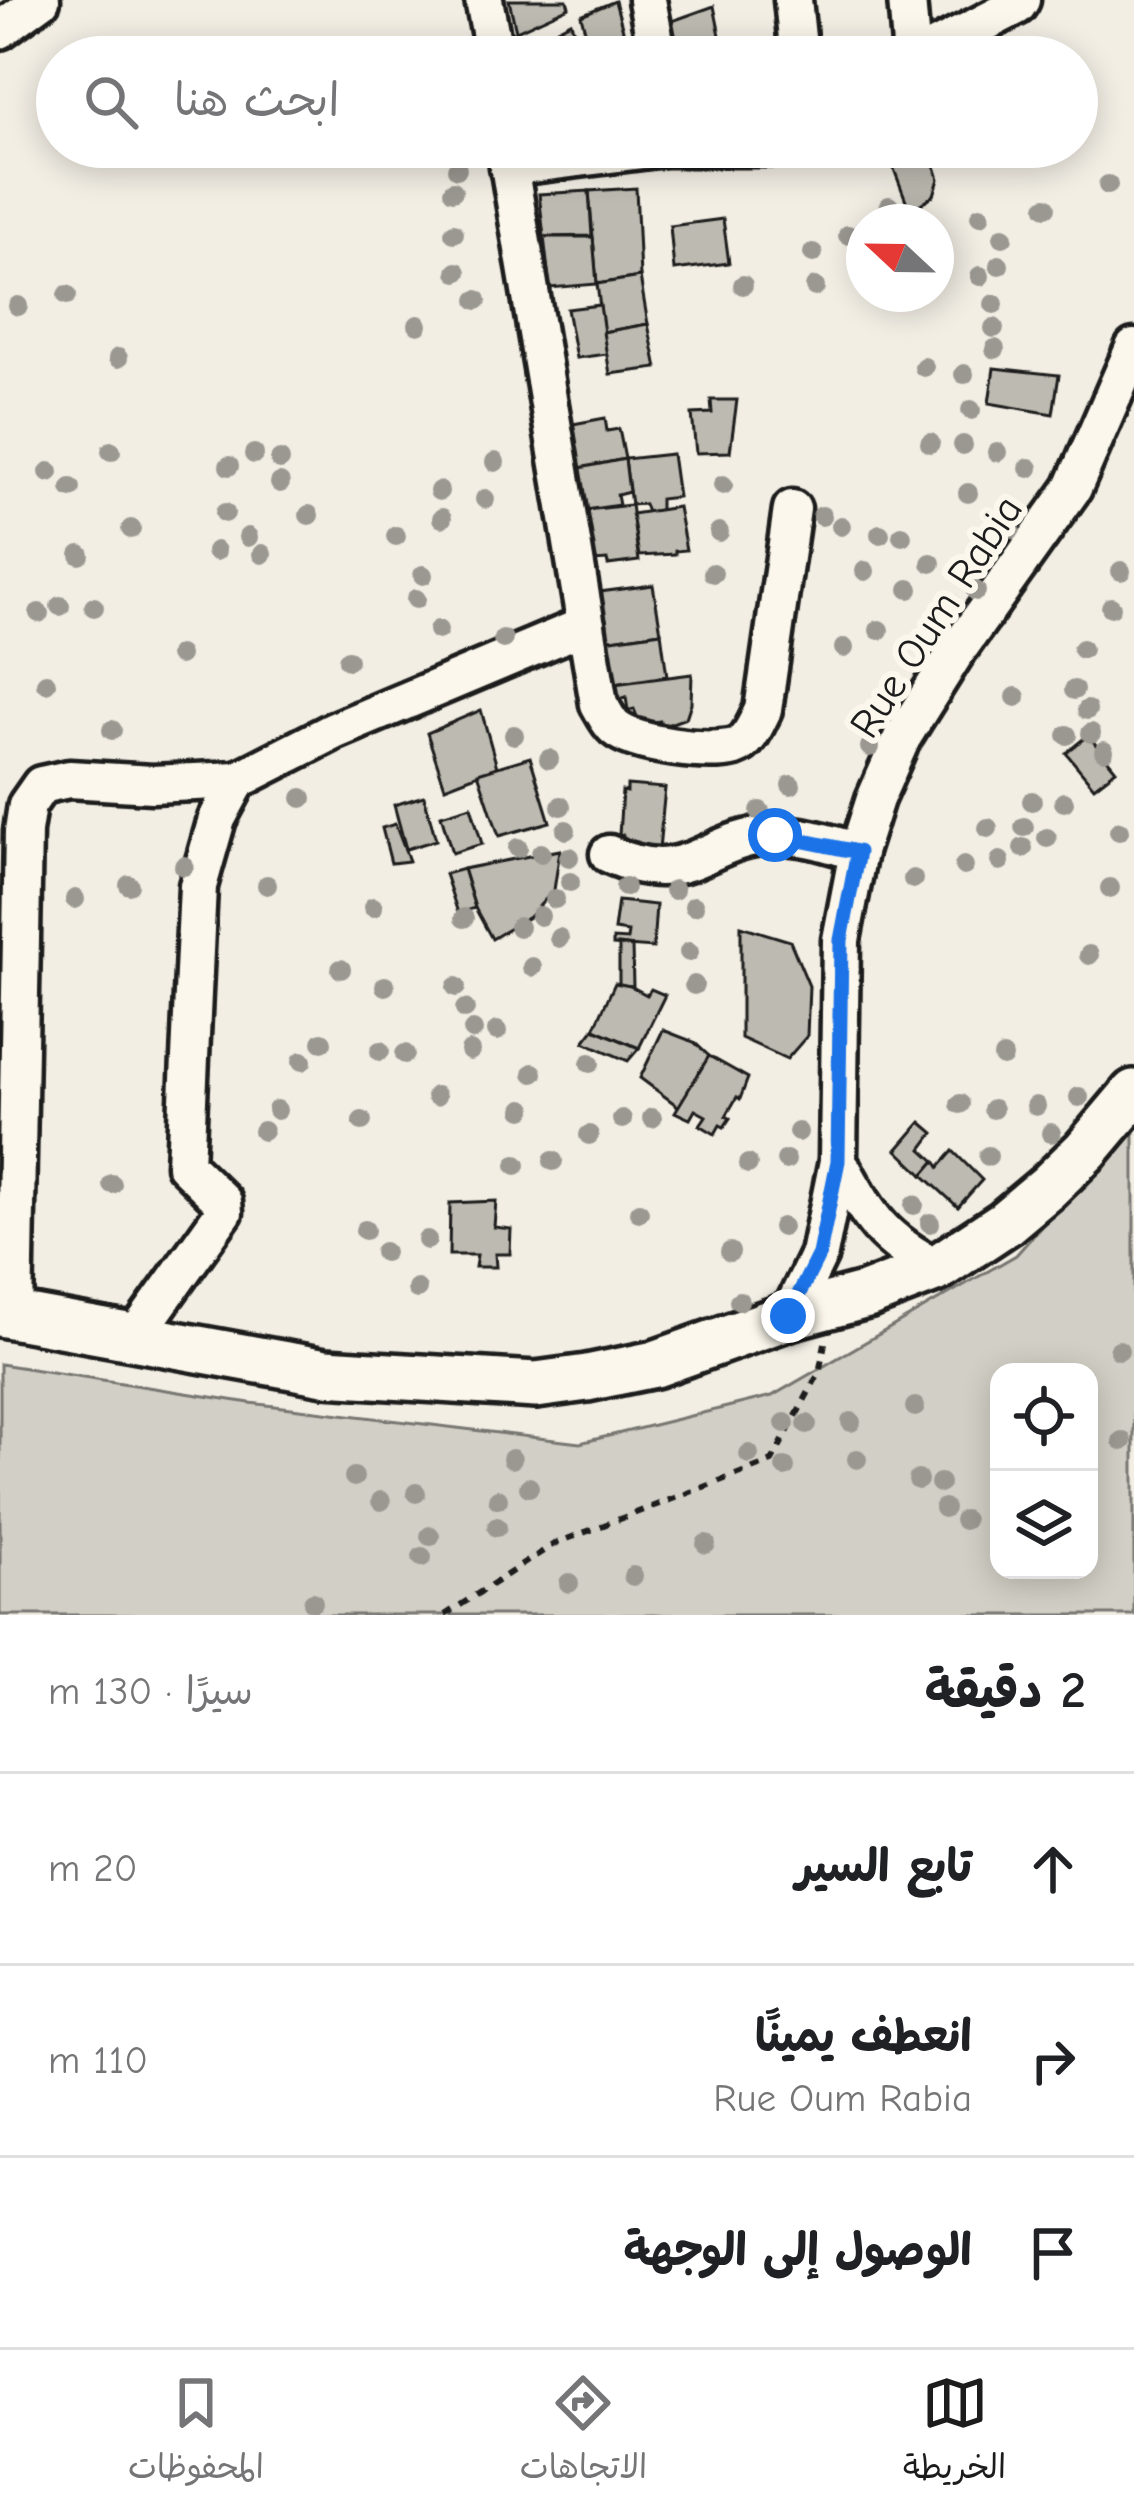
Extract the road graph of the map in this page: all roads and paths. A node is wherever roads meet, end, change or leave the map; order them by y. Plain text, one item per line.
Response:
1 (40, 0) edge
2 (484, 0) edge
3 (647, 0) edge
4 (793, 0) edge
5 (907, 0) edge
6 (1022, 0) edge
7 (0, 30) edge
8 (491, 36) edge
9 (654, 36) edge
10 (797, 36) edge
11 (912, 36) edge
12 (957, 36) edge
13 (509, 168) edge
14 (1134, 347) edge
15 (792, 509) dead end
16 (586, 625) junction
17 (238, 780) junction
18 (858, 852) junction
19 (609, 854) dead end
20 (1134, 1093) edge
21 (838, 1161) junction
22 (937, 1268) junction
23 (832, 1306) junction
24 (7, 1315) edge
25 (788, 1316) junction
26 (134, 1338) junction
27 (445, 1615) edge

1 - 7 street
2 - 8 street
3 - 9 street
4 - 10 street
5 - 11 street
6 - 12 street
13 - 16 street
14 - 18 street, Rue Oum Rabia
15 - 16 street
16 - 17 street
17 - 24 street
17 - 26 street
18 - 19 street
18 - 21 street, Rue Oum Rabia
20 - 22 main road
21 - 22 street
21 - 25 street, Rue Oum Rabia
22 - 23 main road
23 - 25 main road
23 - 27 path
24 - 26 main road
25 - 26 main road

